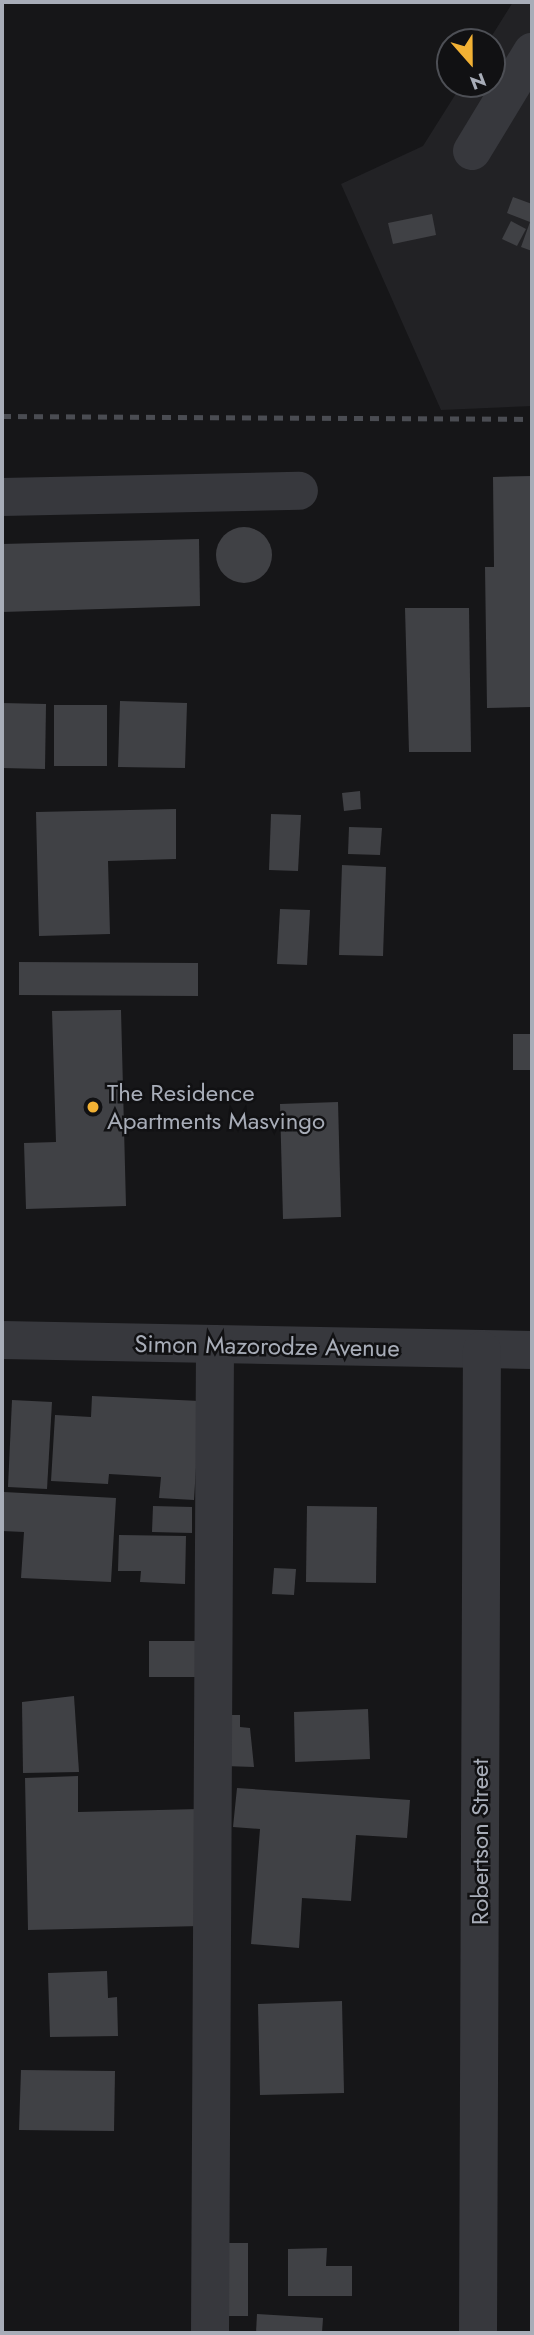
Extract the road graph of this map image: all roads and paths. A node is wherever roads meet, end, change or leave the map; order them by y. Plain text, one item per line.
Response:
1 (532, 52) edge
2 (472, 151) dead end
3 (299, 491) dead end
4 (2, 497) edge
5 (2, 1340) edge
6 (215, 1345) junction
7 (482, 1350) junction
8 (532, 1350) edge
9 (210, 2333) edge
10 (478, 2333) edge

1 - 2 street
3 - 4 street
5 - 6 street, Simon Mazorodze Avenue
6 - 7 street, Simon Mazorodze Avenue
6 - 9 street
7 - 8 street, Simon Mazorodze Avenue
7 - 10 street, Robertson Street

